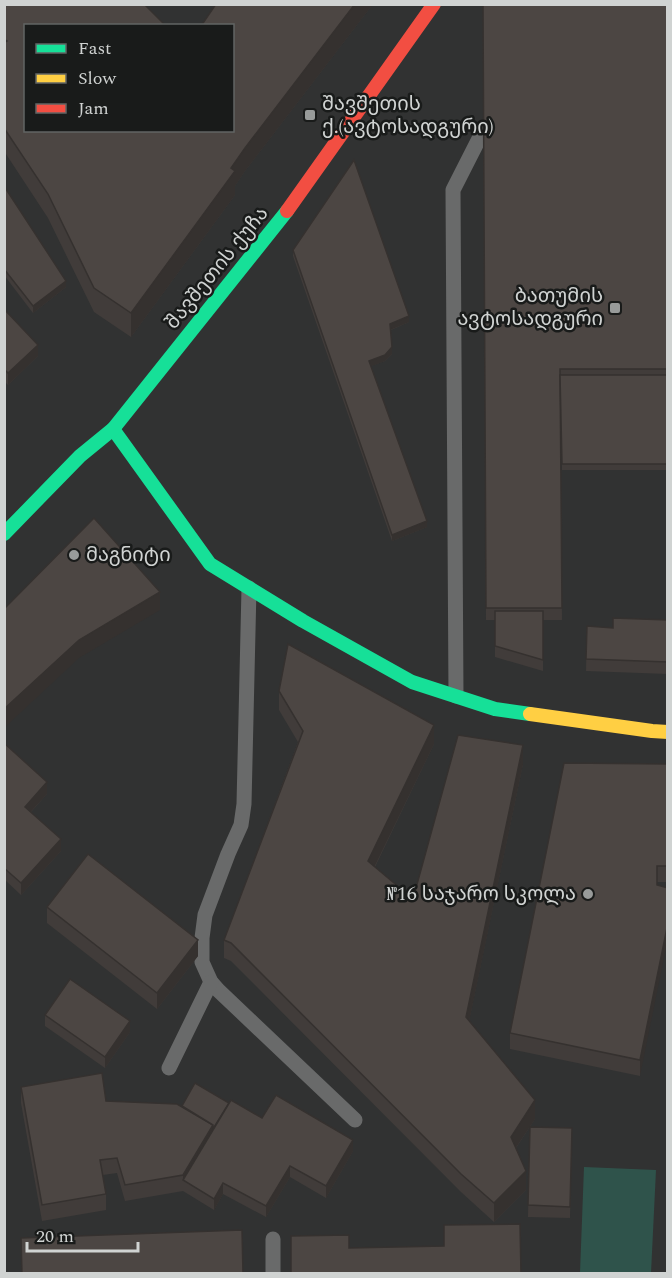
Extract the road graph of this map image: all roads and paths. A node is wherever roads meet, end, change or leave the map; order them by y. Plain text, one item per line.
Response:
1 (434, 4) edge
2 (484, 129) edge
3 (113, 429) junction
4 (4, 534) edge
5 (249, 588) junction
6 (456, 696) junction
7 (668, 732) edge
8 (211, 982) junction
9 (169, 1068) dead end
10 (356, 1120) dead end
11 (273, 1239) dead end
12 (273, 1274) edge

1 - 3 main road, შავშეთის ქუჩა
2 - 6 lane
3 - 4 main road, შავშეთის ქუჩა
3 - 5 main road
5 - 6 main road
5 - 8 lane
6 - 7 main road
8 - 9 lane
8 - 10 lane
11 - 12 lane

